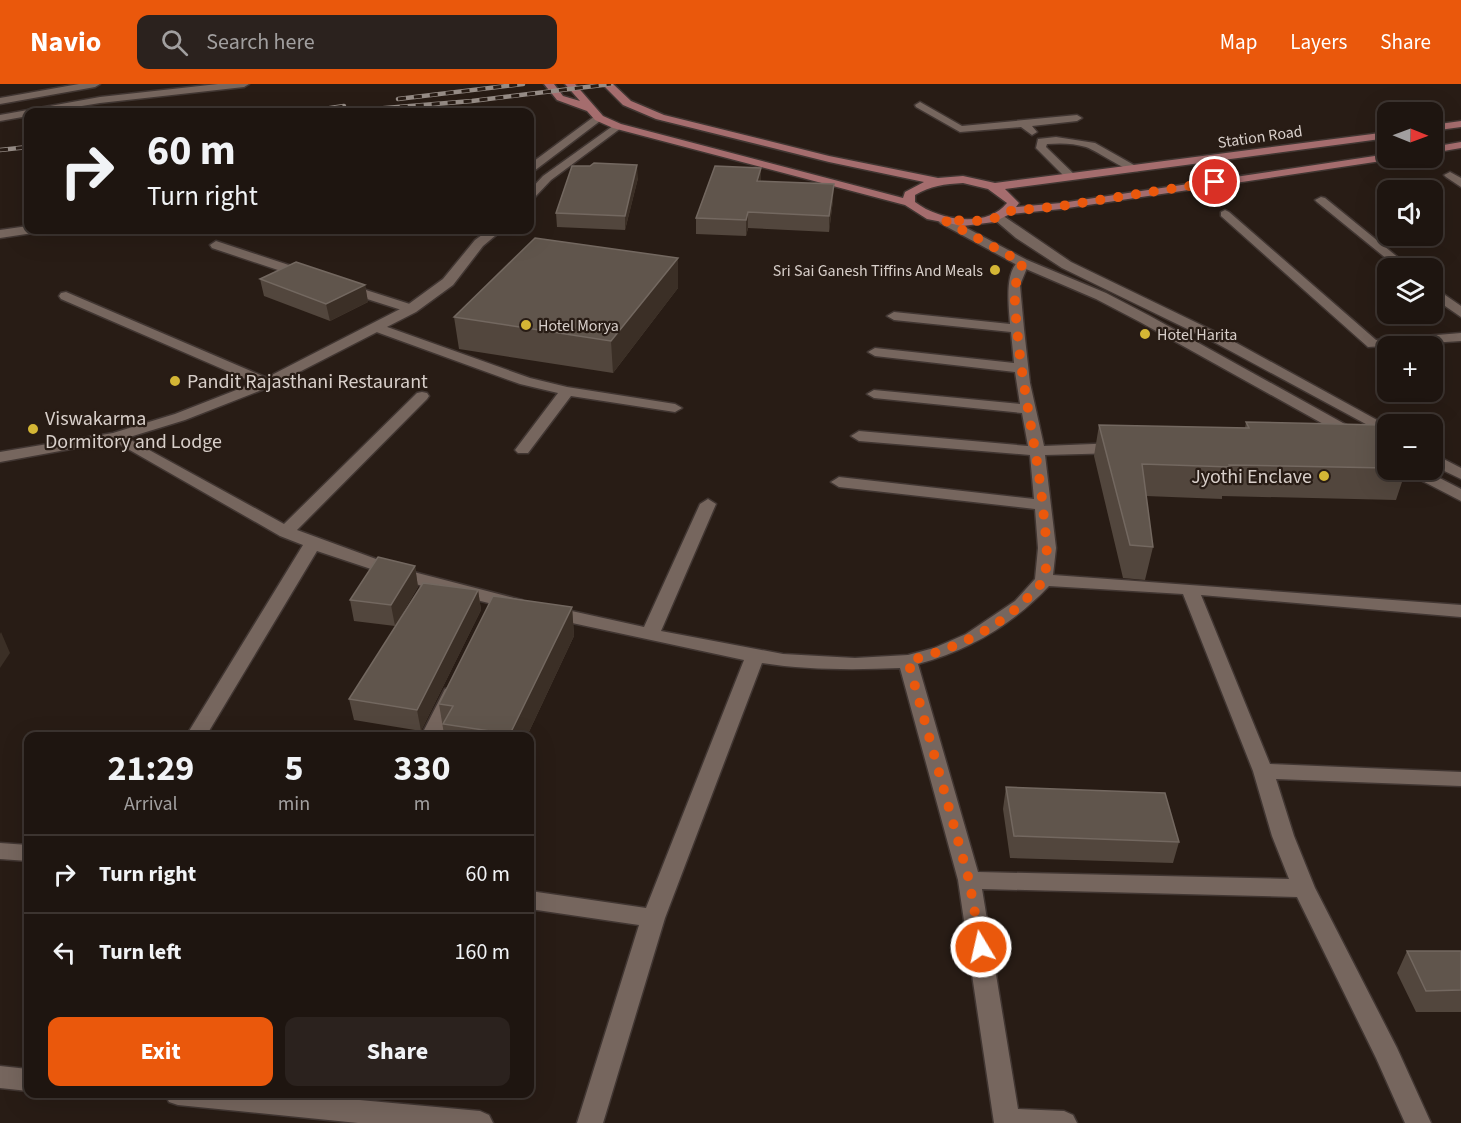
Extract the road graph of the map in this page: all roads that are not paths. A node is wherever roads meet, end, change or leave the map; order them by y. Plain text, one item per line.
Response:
1 (94, 84) edge
2 (244, 84) edge
3 (549, 84) edge
4 (570, 84) edge
5 (607, 84) edge
6 (628, 89) dead end
7 (0, 101) edge
8 (627, 103) junction
9 (920, 105) dead end
10 (56, 108) edge
11 (591, 108) junction
12 (24, 114) edge
13 (0, 118) edge
14 (599, 118) junction
15 (1077, 118) dead end
16 (1023, 124) junction
17 (1461, 124) edge
18 (617, 126) junction
19 (1443, 126) edge
20 (1377, 136) edge
21 (1042, 141) junction
22 (1461, 145) edge
23 (1443, 148) edge
24 (1377, 159) edge
25 (534, 166) edge
26 (1135, 169) junction
27 (1450, 175) dead end
28 (1071, 177) junction
29 (936, 182) junction
30 (1461, 184) edge
31 (994, 187) junction
32 (534, 192) edge
33 (1321, 200) dead end
34 (909, 203) junction
35 (1004, 214) junction
36 (1225, 214) dead end
37 (944, 220) junction
38 (24, 231) edge
39 (0, 234) edge
40 (481, 236) edge
41 (216, 245) dead end
42 (1393, 258) edge
43 (1023, 263) junction
44 (66, 297) dead end
45 (1443, 299) edge
46 (411, 309) junction
47 (1461, 313) edge
48 (894, 316) dead end
49 (376, 327) junction
50 (1017, 329) junction
51 (1461, 338) edge
52 (875, 352) dead end
53 (1021, 368) junction
54 (267, 383) junction
55 (567, 391) junction
56 (874, 394) dead end
57 (422, 396) dead end
58 (675, 408) dead end
59 (1028, 410) junction
60 (1377, 426) edge
61 (859, 436) dead end
62 (115, 437) junction
63 (1363, 441) junction
64 (1335, 442) edge
65 (1132, 448) edge
66 (1377, 449) edge
67 (523, 450) dead end
68 (1037, 451) junction
69 (0, 457) edge
70 (1443, 464) edge
71 (1461, 474) edge
72 (1431, 480) edge
73 (839, 483) dead end
74 (1461, 496) edge
75 (708, 504) dead end
76 (1043, 505) junction
77 (286, 532) junction
78 (313, 543) junction
79 (1044, 580) junction
80 (1190, 589) junction
81 (497, 601) junction
82 (1461, 611) edge
83 (487, 621) edge
84 (651, 634) junction
85 (755, 656) junction
86 (908, 661) junction
87 (461, 674) edge
88 (198, 732) edge
89 (433, 732) edge
90 (1263, 771) junction
91 (1461, 779) edge
92 (0, 851) edge
93 (24, 853) edge
94 (969, 880) junction
95 (1304, 888) junction
96 (534, 901) edge
97 (653, 918) junction
98 (0, 1077) edge
99 (24, 1080) edge
100 (220, 1098) edge
101 (1007, 1122) edge
102 (480, 1123) edge
103 (590, 1123) edge
104 (1064, 1123) edge
105 (1418, 1123) edge

1 - 7 street
2 - 10 street
3 - 11 main road
4 - 11 main road
5 - 8 main road
6 - 8 main road
8 - 29 main road
9 - 16 street
11 - 14 main road
12 - 13 street
14 - 18 main road, Station Road
14 - 25 street
15 - 16 street
16 - 21 street
17 - 19 main road
18 - 32 street
18 - 34 main road, Station Road
20 - 26 main road, Station Road
21 - 26 street
21 - 28 street
22 - 23 main road
24 - 35 main road, Station Road
26 - 28 main road, Station Road
27 - 30 street
28 - 31 main road, Station Road
29 - 31 main road, Station Road
29 - 34 main road
31 - 35 main road
33 - 42 street
34 - 37 main road, Station Road
35 - 37 main road, Station Road
35 - 60 street
36 - 51 street
37 - 43 street
38 - 39 street
40 - 46 street
41 - 46 street
43 - 50 street
43 - 63 street
44 - 54 street
45 - 47 street
46 - 49 street
48 - 50 street
49 - 54 street
49 - 55 street
50 - 53 street
52 - 53 street
53 - 59 street
54 - 62 street
55 - 58 street
55 - 67 street
56 - 59 street
57 - 77 street
59 - 68 street
61 - 68 street
62 - 69 street
62 - 77 street
63 - 64 street
63 - 66 street
65 - 68 street
68 - 76 street
70 - 71 street
72 - 74 street
73 - 76 street
75 - 84 street
76 - 79 street
77 - 78 street
78 - 81 street
78 - 88 street
79 - 80 street
79 - 86 street
80 - 82 street
80 - 90 street
81 - 83 street
81 - 84 street
84 - 85 street
85 - 86 street
85 - 97 street
86 - 94 street
87 - 89 street
90 - 91 street
90 - 95 street
92 - 93 street
94 - 95 street
94 - 101 street
95 - 105 street
96 - 97 street
97 - 103 street
98 - 99 street
100 - 102 street
101 - 104 street

